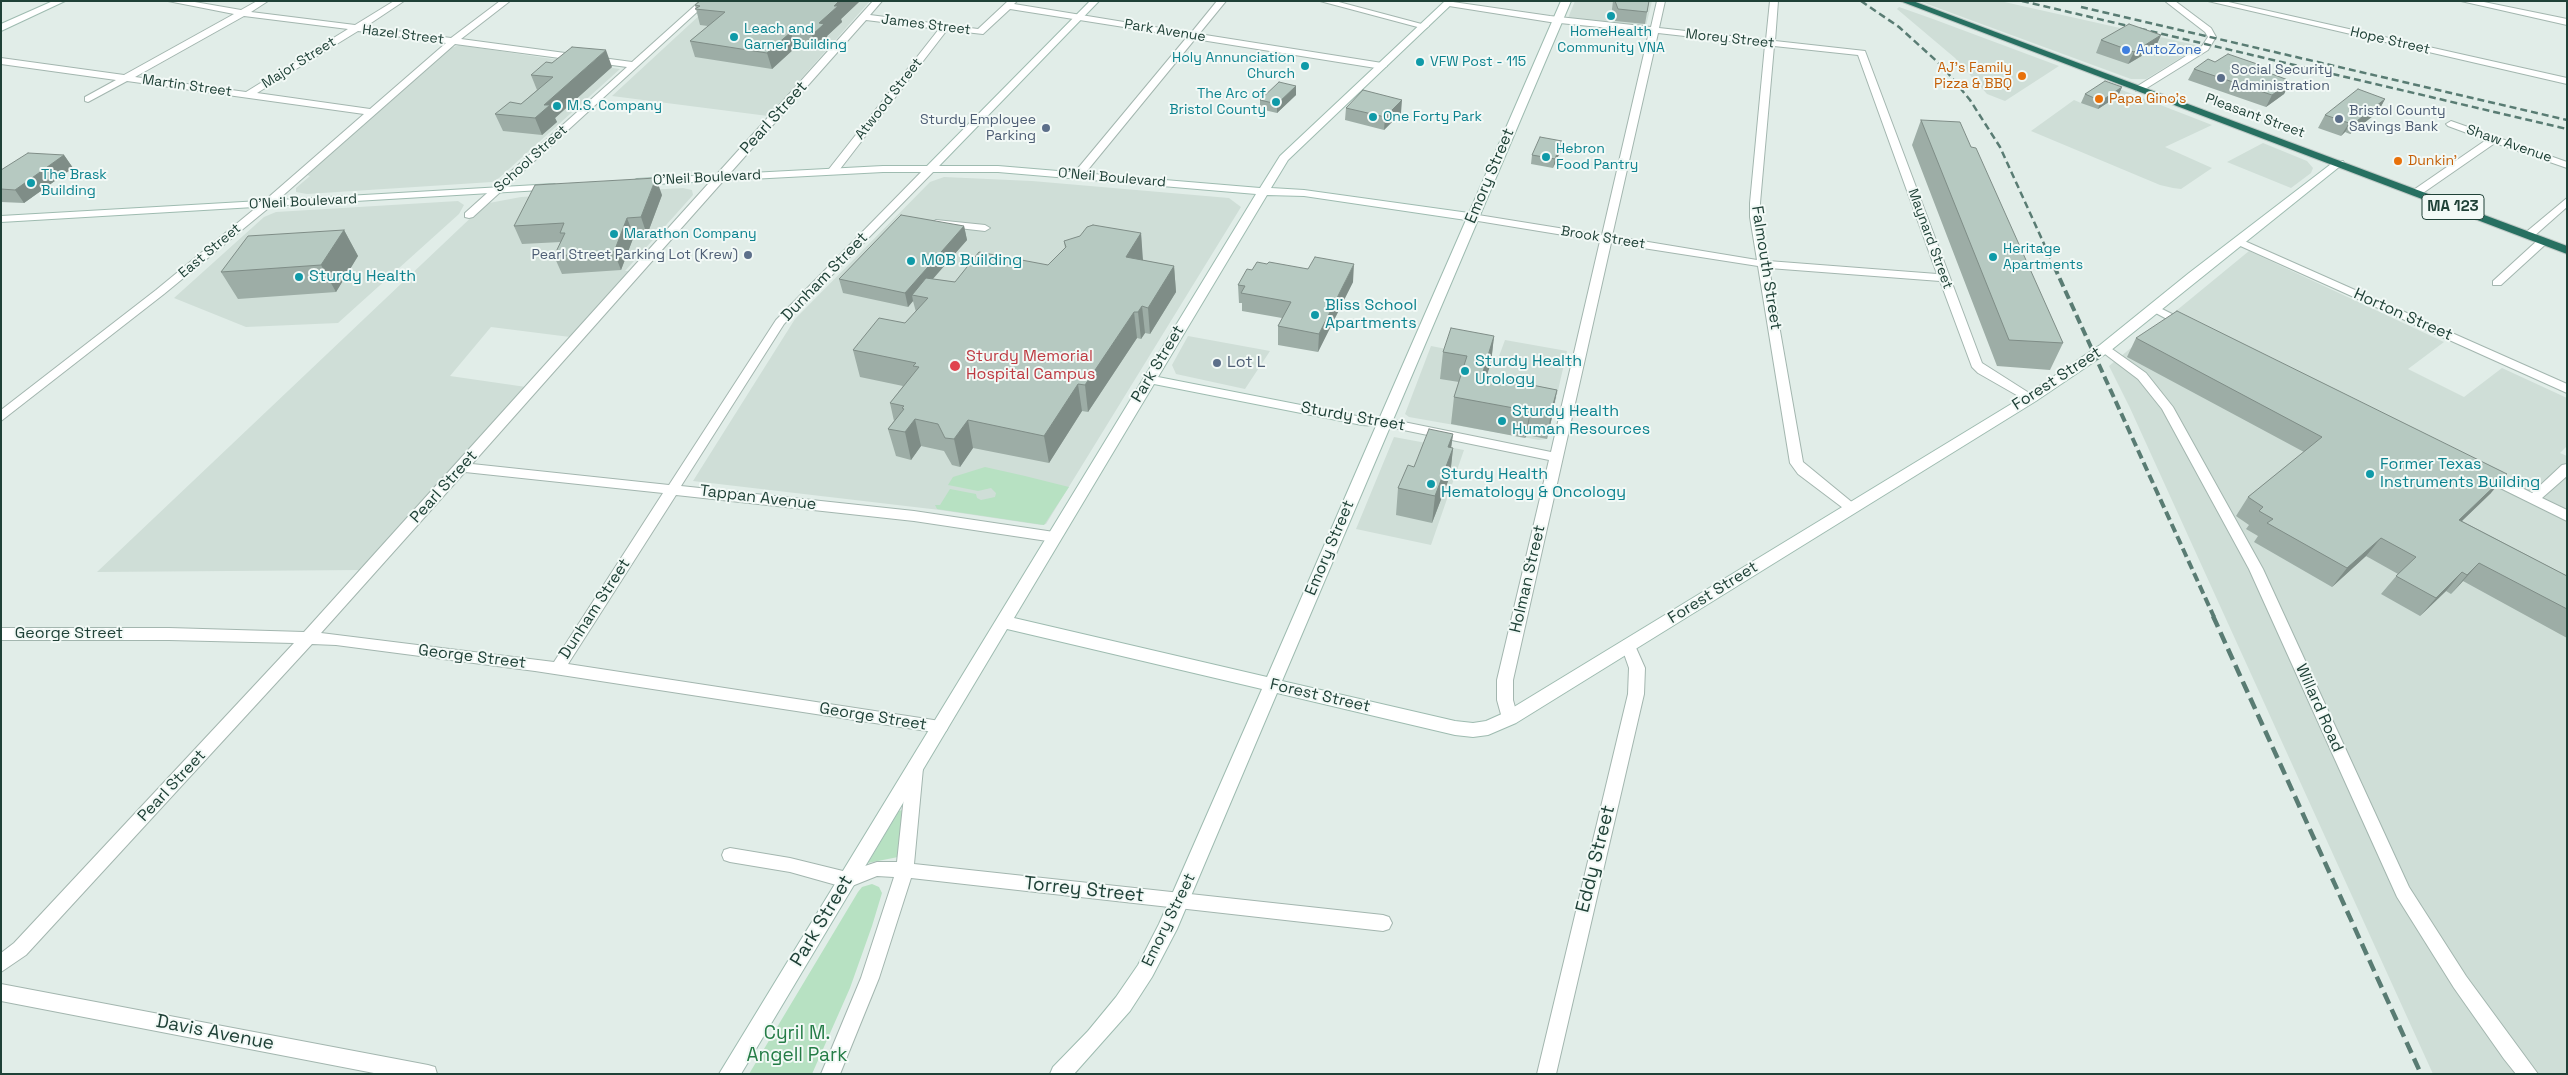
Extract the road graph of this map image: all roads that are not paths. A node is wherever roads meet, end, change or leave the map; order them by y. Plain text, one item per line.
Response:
1 (62, 1) edge
2 (172, 1) edge
3 (264, 1) edge
4 (400, 1) edge
5 (506, 1) edge
6 (705, 1) edge
7 (878, 1) edge
8 (1095, 1) edge
9 (1222, 1) edge
10 (1324, 1) edge
11 (1566, 1) edge
12 (1661, 1) edge
13 (1774, 1) edge
14 (1904, 1) edge
15 (2169, 1) edge
16 (2212, 1) edge
17 (2465, 1) edge
18 (1450, 2) edge
19 (1011, 4) edge
20 (243, 13) junction
21 (864, 17) junction
22 (1079, 17) junction
23 (1558, 20) junction
24 (2567, 22) edge
25 (1425, 26) junction
26 (945, 27) junction
27 (1, 28) edge
28 (356, 28) junction
29 (1655, 31) junction
30 (1194, 36) junction
31 (453, 41) junction
32 (1770, 43) junction
33 (1862, 53) joint
34 (1, 61) edge
35 (635, 65) junction
36 (1382, 66) junction
37 (128, 77) junction
38 (2567, 81) edge
39 (2139, 89) junction
40 (249, 94) junction
41 (88, 99) dead end
42 (372, 112) junction
43 (2450, 124) dead end
44 (2494, 139) junction
45 (2339, 163) junction
46 (2567, 164) edge
47 (931, 168) junction
48 (833, 171) junction
49 (1078, 175) junction
50 (720, 178) junction
51 (622, 183) edge
52 (564, 187) edge
53 (496, 190) junction
54 (1263, 191) junction
55 (2416, 193) junction
56 (2567, 201) edge
57 (266, 204) junction
58 (469, 215) dead end
59 (882, 217) junction
60 (1472, 217) junction
61 (1, 219) edge
62 (902, 219) edge
63 (921, 221) edge
64 (985, 228) dead end
65 (2529, 235) junction
66 (1606, 239) junction
67 (2544, 241) junction
68 (2240, 242) junction
69 (2567, 250) edge
70 (1764, 264) junction
71 (1945, 278) junction
72 (2497, 283) dead end
73 (2156, 309) junction
74 (2200, 332) edge
75 (2105, 348) junction
76 (1149, 379) junction
77 (2567, 389) edge
78 (2031, 398) junction
79 (1, 417) edge
80 (1384, 422) junction
81 (1556, 457) junction
82 (462, 467) junction
83 (2470, 468) edge
84 (2567, 468) edge
85 (673, 488) junction
86 (2533, 499) junction
87 (1852, 508) junction
88 (2567, 516) edge
89 (1054, 537) junction
90 (1003, 622) junction
91 (1, 634) edge
92 (309, 637) junction
93 (1628, 645) junction
94 (557, 669) junction
95 (1271, 684) junction
96 (1510, 718) junction
97 (940, 727) junction
98 (915, 768) junction
99 (730, 854) dead end
100 (905, 870) junction
101 (848, 880) junction
102 (1180, 901) junction
103 (1383, 923) dead end
104 (1, 964) edge
105 (1, 992) edge
106 (428, 1074) edge
107 (729, 1074) edge
108 (830, 1074) edge
109 (1060, 1074) edge
110 (1546, 1074) edge
111 (2529, 1074) edge

1 - 27 main road
2 - 20 street, Hazel Street
3 - 20 street
4 - 28 street, Major Street
5 - 31 street, East Street
6 - 35 street, School Street
7 - 21 street, Pearl Street
8 - 22 main road, Dunham Street
9 - 30 street
10 - 25 street
11 - 23 main road, Emory Street
12 - 29 street, Holman Street
13 - 32 street, Falmouth Street
14 - 39 highway, Pleasant Street / MA 123
15 - 39 street
16 - 38 street, Hope Street
17 - 24 street
18 - 23 street, Morey Street
18 - 25 main road, Park Street
19 - 22 street, Park Avenue
19 - 26 street, James Street
20 - 28 street, Hazel Street
20 - 37 street
21 - 26 street, James Street
21 - 50 street, Pearl Street
22 - 30 street, Park Avenue
22 - 47 main road, Dunham Street
23 - 29 street, Morey Street
23 - 60 main road, Emory Street
25 - 36 main road, Park Street
26 - 48 street, Atwood Street
28 - 31 street, Hazel Street
28 - 40 street, Major Street
29 - 32 street, Morey Street
29 - 66 street, Holman Street
30 - 36 street, Park Avenue
30 - 49 street
31 - 35 street, Hazel Street
31 - 42 street, East Street
32 - 33 street, Morey Street
32 - 70 street, Falmouth Street
33 - 71 street, Maynard Street
34 - 37 street, Martin Street
35 - 53 street, School Street
36 - 54 main road, Park Street
37 - 40 street, Martin Street
37 - 41 street
39 - 45 highway, Pleasant Street / MA 123
40 - 42 street, Martin Street
42 - 57 street, East Street
43 - 44 street, Shaw Avenue
44 - 46 street, Shaw Avenue
44 - 55 street
45 - 55 highway, Pleasant Street / MA 123
45 - 68 main road, Forest Street
47 - 48 main road, O'Neil Boulevard
47 - 49 main road, O'Neil Boulevard
47 - 59 street, Dunham Street
48 - 50 main road, O'Neil Boulevard
49 - 54 main road, O'Neil Boulevard
50 - 51 main road, O'Neil Boulevard
50 - 82 street, Pearl Street
52 - 53 main road, O'Neil Boulevard
53 - 57 main road, O'Neil Boulevard
53 - 58 street, School Street
54 - 60 main road, Brook Street
54 - 76 main road, Park Street
55 - 65 highway, Pleasant Street / MA 123
56 - 65 street
57 - 61 main road, O'Neil Boulevard
57 - 79 street, East Street
59 - 62 street
59 - 85 street, Dunham Street
60 - 66 street, Brook Street
60 - 80 main road, Emory Street
63 - 64 street
65 - 67 highway, Pleasant Street / MA 123
66 - 70 street, Brook Street
66 - 81 street, Holman Street
67 - 69 highway, Pleasant Street / MA 123
67 - 72 street
68 - 73 main road, Forest Street
68 - 77 street, Horton Street
70 - 71 street, Brook Street
70 - 87 street, Falmouth Street
71 - 78 street, Maynard Street
73 - 74 street
73 - 75 main road, Forest Street
75 - 78 main road, Forest Street
75 - 111 street, Willard Road
76 - 80 main road, Sturdy Street
76 - 89 main road, Park Street
78 - 87 main road, Forest Street
80 - 81 street, Sturdy Street
80 - 95 main road, Emory Street
81 - 96 street, Holman Street
82 - 85 street, Tappan Avenue
82 - 92 street, Pearl Street
83 - 86 street
84 - 86 street
85 - 89 street, Tappan Avenue
85 - 94 street, Dunham Street
86 - 88 street
87 - 93 main road, Forest Street
89 - 90 main road, Park Street
90 - 95 main road, Forest Street
90 - 97 main road, Park Street
91 - 92 street, George Street
92 - 94 street, George Street
92 - 104 street, Pearl Street
93 - 96 main road, Forest Street
93 - 110 street, Eddy Street
94 - 97 street, George Street
95 - 96 main road, Forest Street
95 - 102 main road, Emory Street
97 - 98 main road, Park Street
98 - 100 street, Park Street
98 - 101 main road, Park Street
99 - 101 street
100 - 101 street, Torrey Street
100 - 102 street, Torrey Street
100 - 108 street, Park Street
101 - 107 main road, Park Street
102 - 103 street, Torrey Street
102 - 109 main road, Emory Street
105 - 106 street, Davis Avenue

